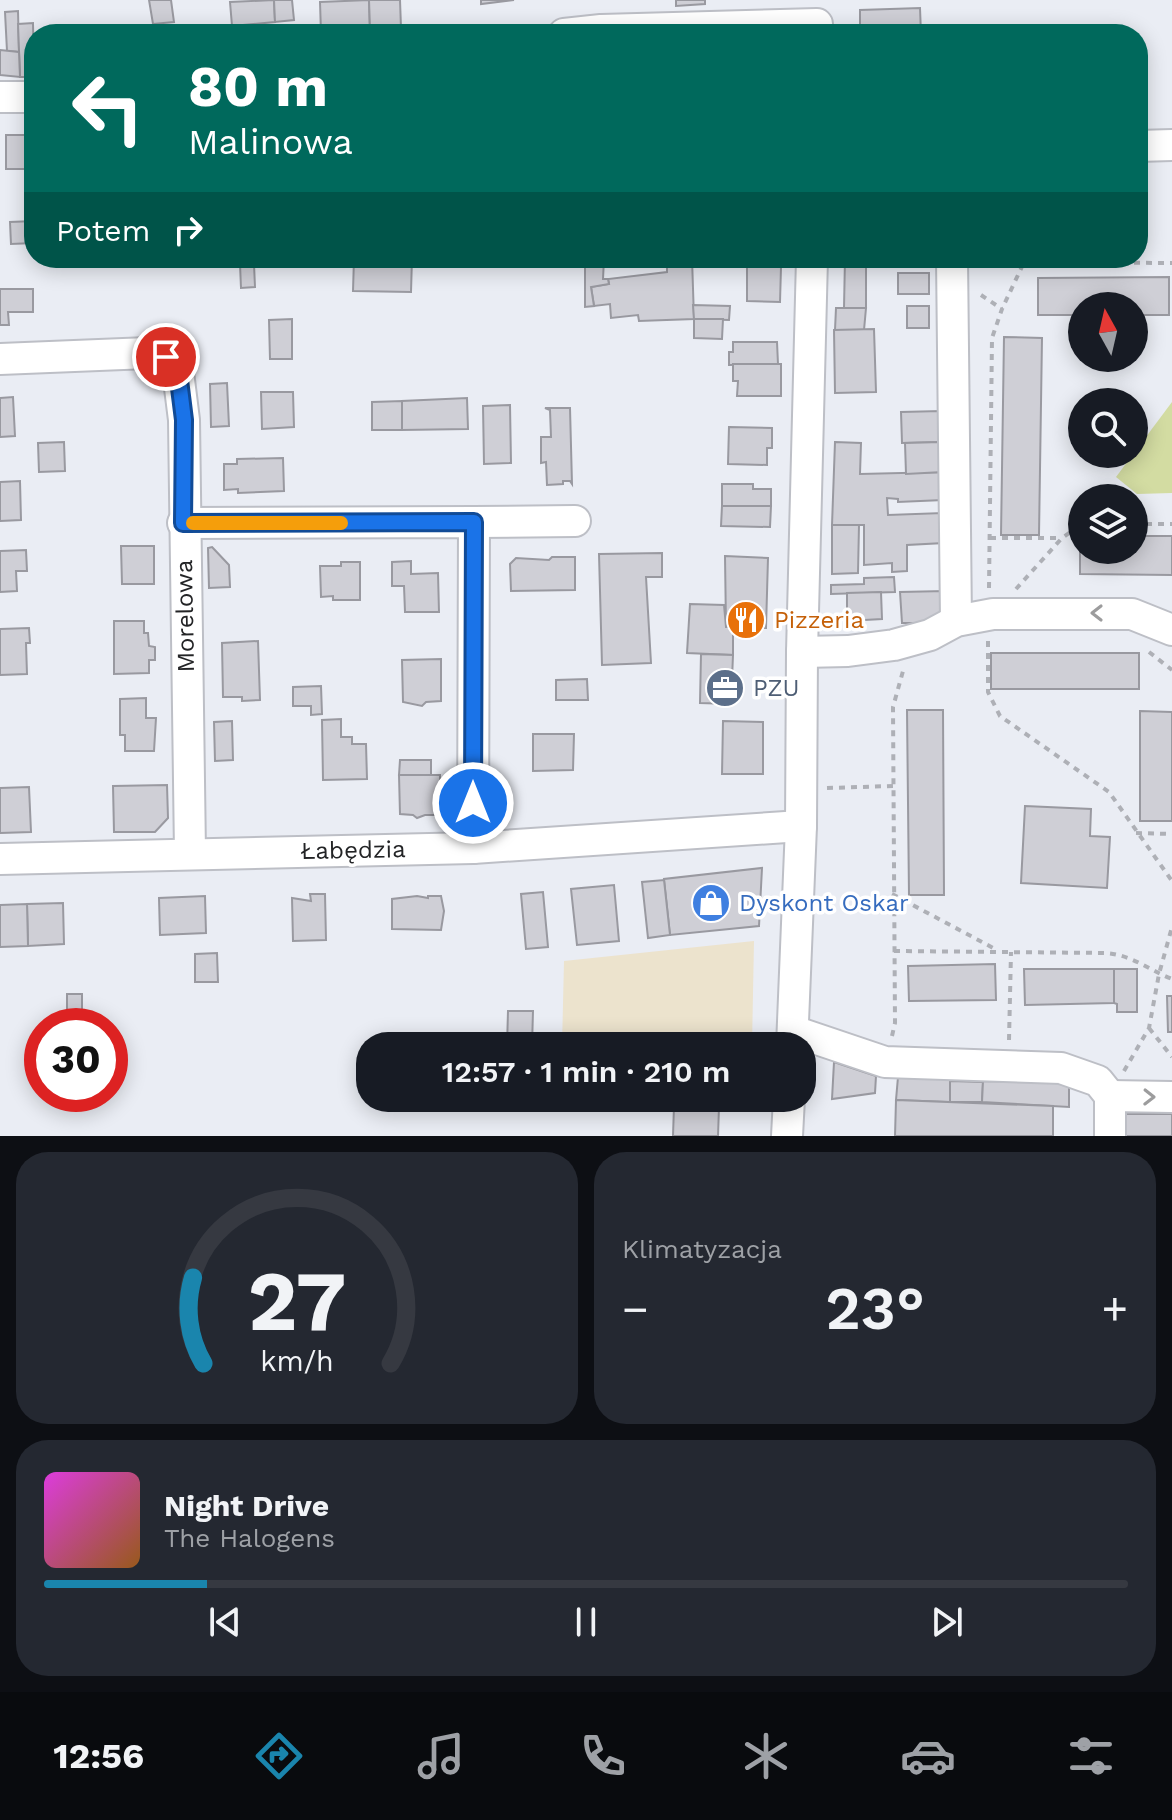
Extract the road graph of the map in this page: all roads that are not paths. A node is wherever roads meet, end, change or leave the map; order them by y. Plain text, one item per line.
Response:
1 (817, 19) edge
2 (719, 24) edge
3 (0, 97) edge
4 (24, 97) edge
5 (1172, 145) edge
6 (1148, 146) edge
7 (812, 268) edge
8 (952, 268) edge
9 (0, 359) edge
10 (575, 521) dead end
11 (474, 522) junction
12 (183, 523) junction
13 (978, 616) junction
14 (1172, 630) edge
15 (802, 652) junction
16 (801, 826) junction
17 (473, 848) junction
18 (190, 853) junction
19 (0, 859) edge
20 (793, 1032) edge
21 (816, 1045) edge
22 (1110, 1096) junction
23 (1172, 1097) edge
24 (788, 1112) edge
25 (787, 1136) edge
26 (1110, 1136) edge

1 - 2 street
3 - 4 street
5 - 6 street
7 - 15 street
8 - 13 street
9 - 12 street, Morelowa
10 - 11 street
11 - 12 street
11 - 17 street
12 - 18 street, Morelowa
14 -> 13 street
13 - 15 street
15 - 16 street
16 - 17 street, Łabędzia
16 - 20 street
17 - 18 street, Łabędzia
18 - 19 street, Łabędzia
21 - 22 street
22 -> 23 street
22 - 26 street
24 - 25 street

